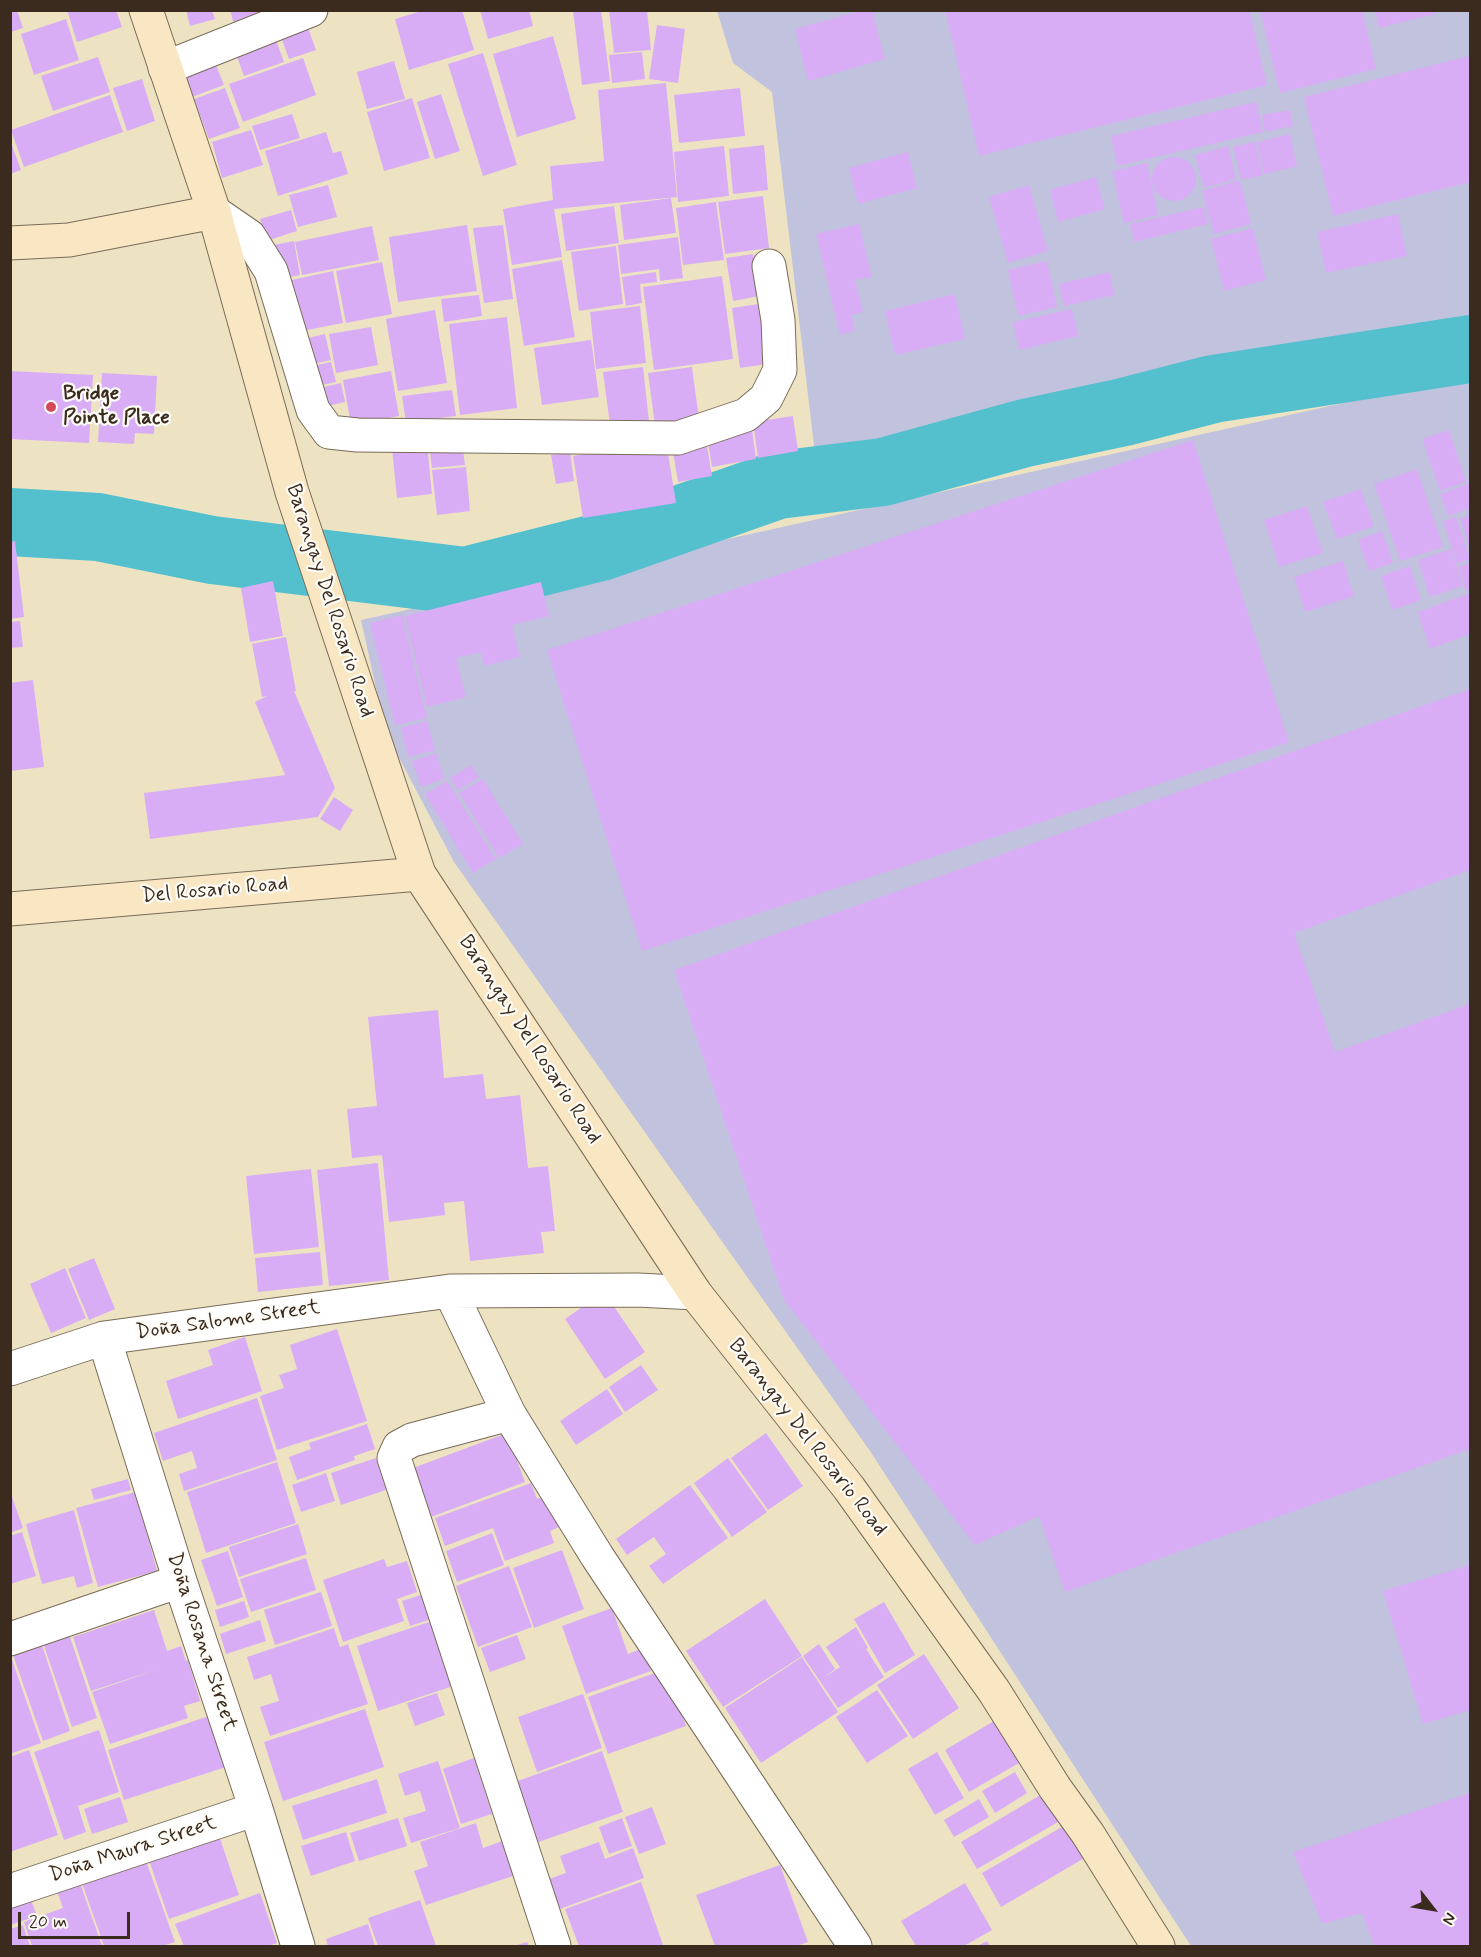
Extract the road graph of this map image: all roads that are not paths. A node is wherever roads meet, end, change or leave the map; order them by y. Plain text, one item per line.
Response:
1 (146, 10) edge
2 (311, 10) edge
3 (165, 68) junction
4 (214, 212) junction
5 (10, 243) edge
6 (769, 266) dead end
7 (419, 874) junction
8 (10, 909) edge
9 (450, 1290) junction
10 (695, 1293) junction
11 (104, 1338) junction
12 (10, 1369) edge
13 (509, 1414) junction
14 (180, 1581) junction
15 (10, 1639) edge
16 (256, 1809) junction
17 (10, 1891) edge
18 (847, 1945) edge
19 (298, 1947) edge
20 (554, 1947) edge
21 (1158, 1947) edge

1 - 3 main road, Barangay Del Rosario Road
2 - 3 street
3 - 4 main road, Barangay Del Rosario Road
4 - 5 main road
4 - 6 street
4 - 7 main road, Barangay Del Rosario Road
7 - 8 main road, Del Rosario Road
7 - 10 main road, Barangay Del Rosario Road
9 - 10 street, Doña Salome Street
9 - 11 street, Doña Salome Street
9 - 13 street
10 - 21 main road, Barangay Del Rosario Road
11 - 12 street, Doña Salome Street
11 - 14 street, Doña Rosana Street
13 - 18 street
13 - 20 street
14 - 15 street
14 - 16 street, Doña Rosana Street
16 - 17 street, Doña Maura Street
16 - 19 street, Doña Rosana Street

